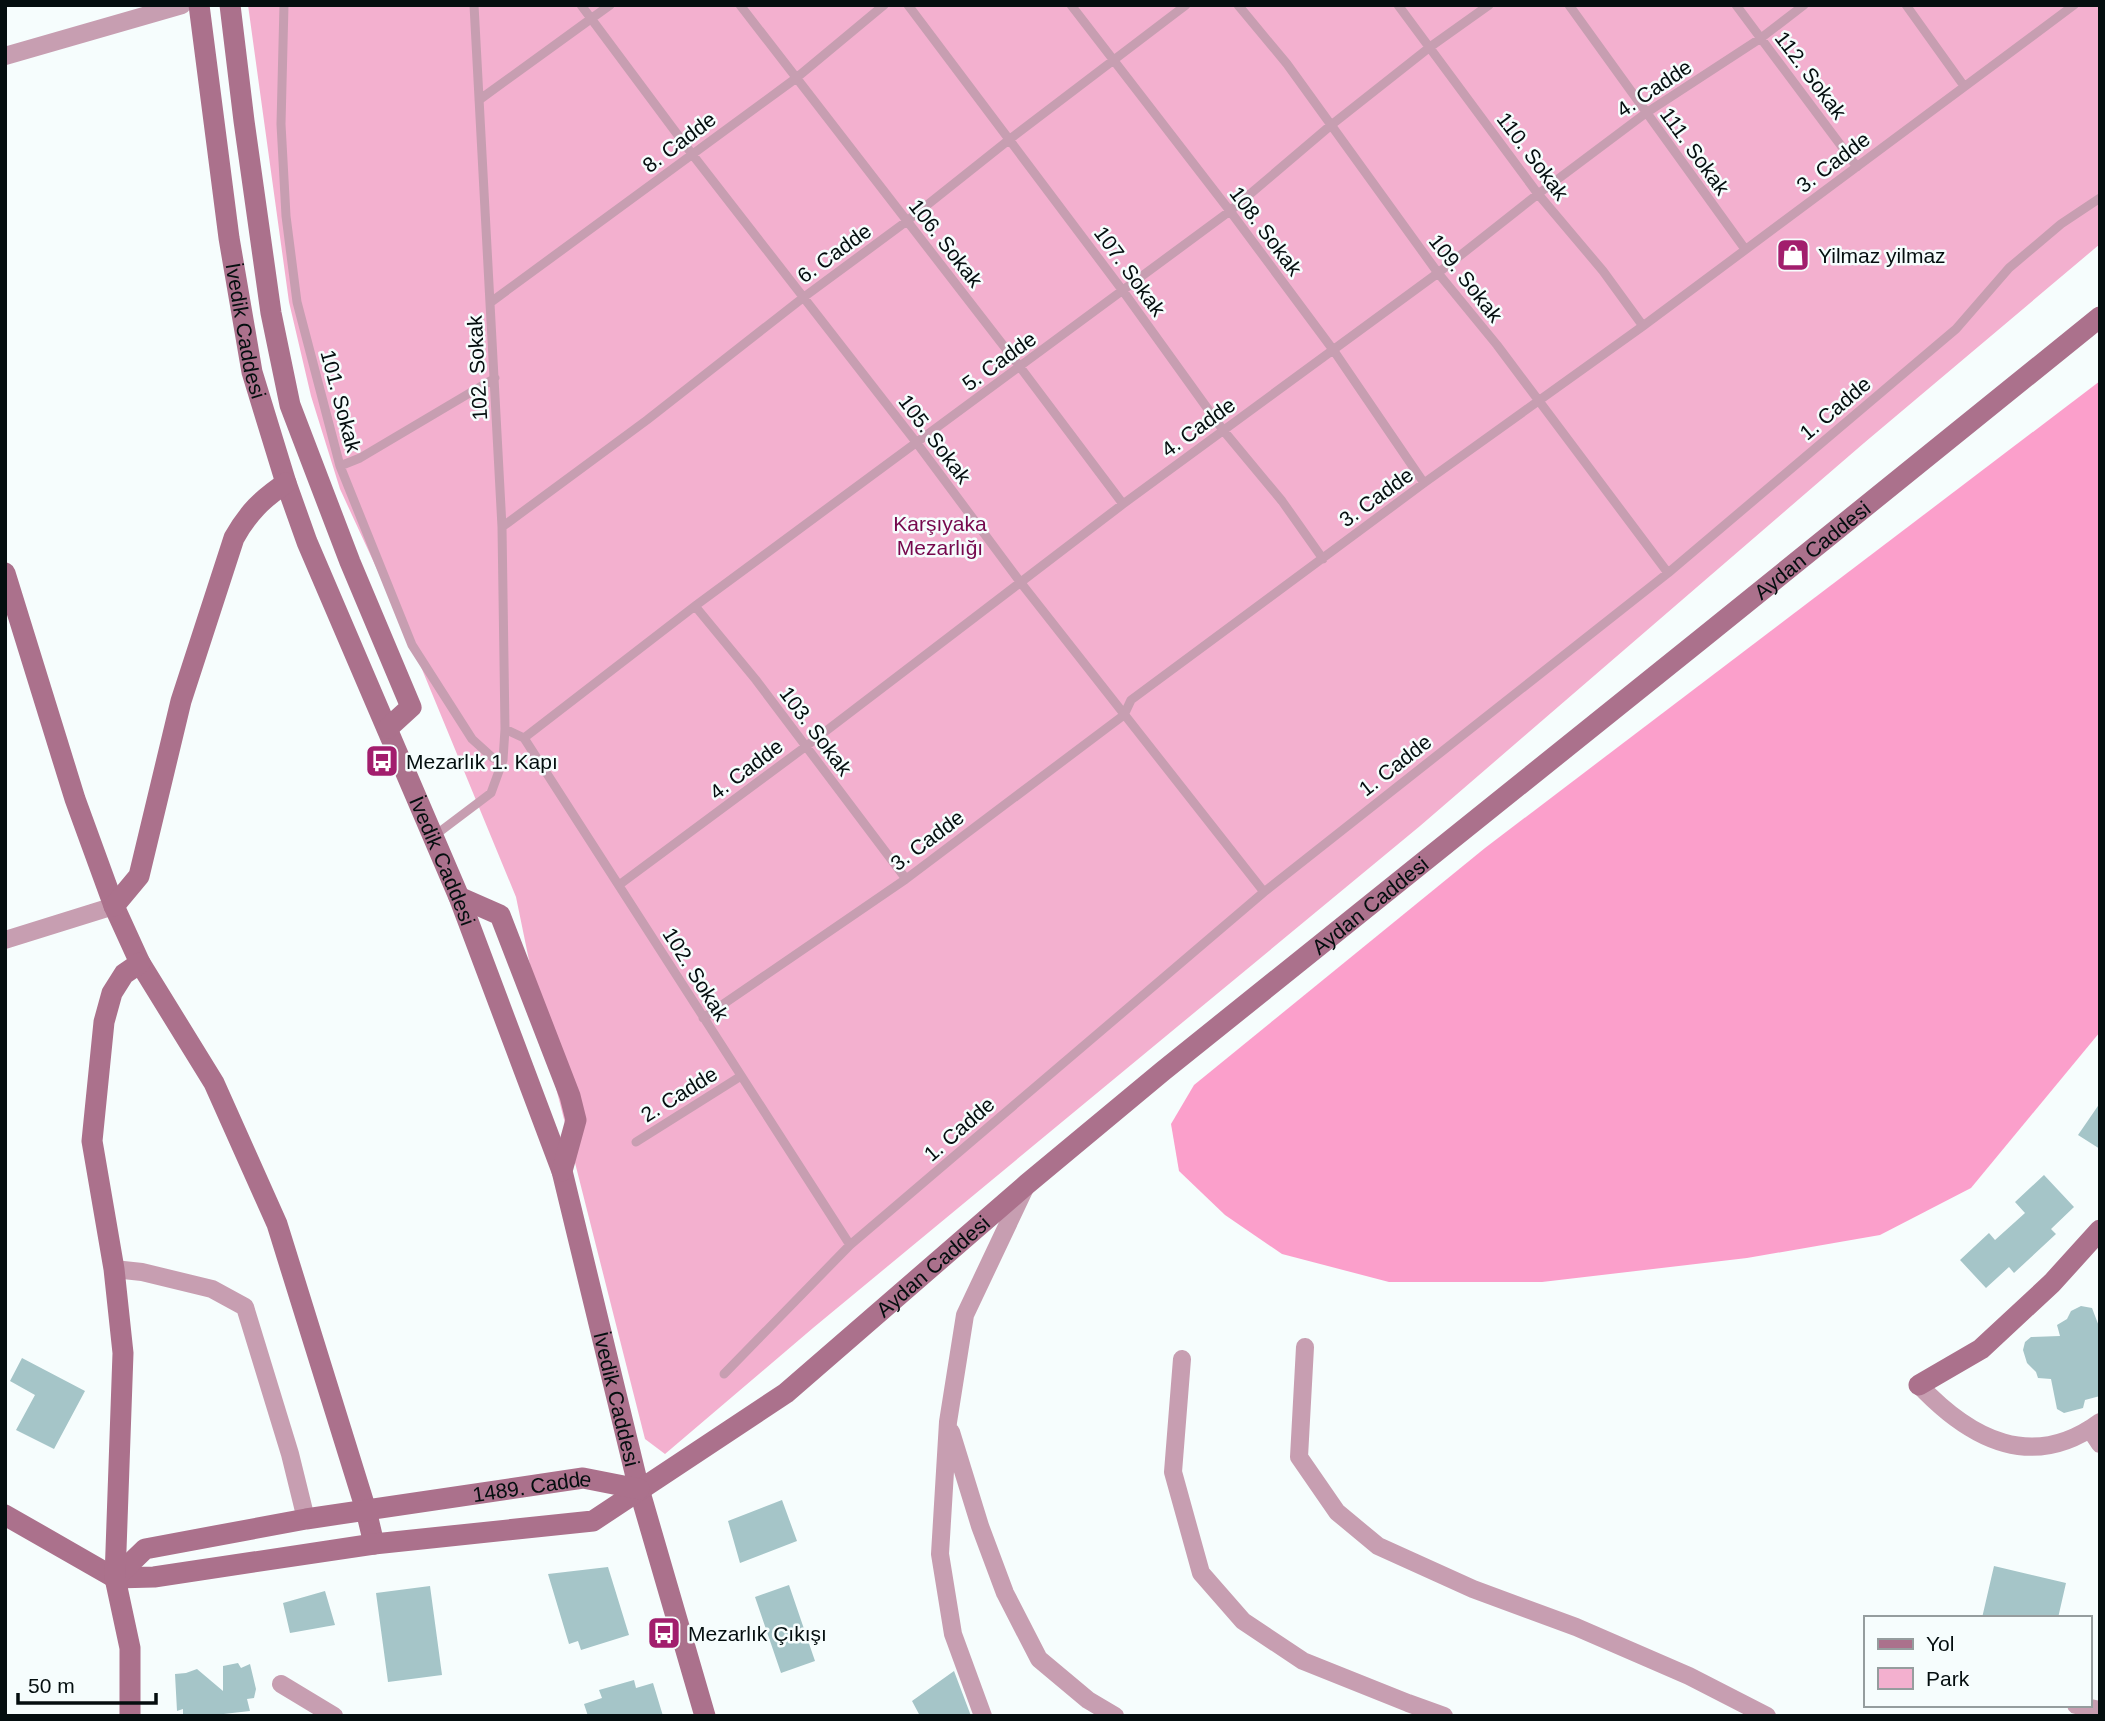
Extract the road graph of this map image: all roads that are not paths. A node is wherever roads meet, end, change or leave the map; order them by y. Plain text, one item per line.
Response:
1 (182, 5) edge
2 (199, 5) edge
3 (230, 5) edge
4 (284, 5) edge
5 (474, 5) edge
6 (581, 5) edge
7 (610, 5) edge
8 (740, 5) edge
9 (884, 5) edge
10 (908, 5) edge
11 (1071, 5) edge
12 (1186, 5) edge
13 (1238, 5) edge
14 (1398, 5) edge
15 (1489, 5) edge
16 (1569, 5) edge
17 (1736, 5) edge
18 (1804, 5) edge
19 (1906, 5) edge
20 (2069, 7) edge
21 (592, 18) junction
22 (1761, 38) junction
23 (1430, 47) junction
24 (5, 56) edge
25 (1112, 61) junction
26 (795, 79) junction
27 (1964, 86) junction
28 (479, 100) junction
29 (1646, 113) junction
30 (1330, 126) junction
31 (1010, 139) junction
32 (692, 154) junction
33 (1857, 167) junction
34 (1538, 194) junction
35 (2100, 198) edge
36 (1230, 211) junction
37 (906, 221) junction
38 (260, 234) junction
39 (229, 238) junction
40 (1745, 248) junction
41 (1438, 273) junction
42 (1123, 290) junction
43 (804, 297) junction
44 (491, 302) junction
45 (2100, 317) edge
46 (1643, 326) junction
47 (1334, 351) junction
48 (1020, 367) junction
49 (495, 378) junction
50 (1538, 401) junction
51 (1223, 430) junction
52 (916, 442) junction
53 (340, 466) junction
54 (286, 483) junction
55 (1424, 483) junction
56 (1123, 504) junction
57 (502, 527) junction
58 (338, 530) junction
59 (307, 542) junction
60 (1323, 559) junction
61 (1668, 572) junction
62 (5, 573) edge
63 (1021, 583) junction
64 (695, 606) junction
65 (1124, 715) junction
66 (388, 728) junction
67 (505, 729) junction
68 (524, 738) junction
69 (806, 747) junction
70 (503, 760) junction
71 (434, 836) junction
72 (906, 879) junction
73 (619, 885) junction
74 (1264, 892) junction
75 (459, 897) junction
76 (114, 906) junction
77 (5, 940) edge
78 (140, 963) junction
79 (703, 1018) junction
80 (741, 1076) junction
81 (636, 1142) dead end
82 (562, 1171) junction
83 (1027, 1184) junction
84 (2100, 1230) edge
85 (850, 1245) junction
86 (114, 1269) junction
87 (1306, 1347) dead end
88 (1182, 1359) dead end
89 (724, 1374) dead end
90 (1919, 1385) joint
91 (948, 1422) junction
92 (2097, 1431) edge
93 (639, 1489) junction
94 (366, 1510) junction
95 (5, 1515) edge
96 (306, 1519) junction
97 (374, 1544) junction
98 (115, 1578) junction
99 (281, 1684) dead end
100 (130, 1716) edge
101 (334, 1716) edge
102 (705, 1716) edge
103 (983, 1716) edge
104 (1115, 1716) edge
105 (1444, 1716) edge
106 (1767, 1716) edge

1 - 24 street
2 - 39 street, İvedik Caddesi
3 - 38 street
4 - 53 lane, 101. Sokak
5 - 28 lane, 102. Sokak
6 - 21 lane, 105. Sokak
7 - 21 lane
8 - 26 lane, 106. Sokak
9 - 26 lane, 8. Cadde
10 - 31 lane, 107. Sokak
11 - 25 lane, 108. Sokak
12 - 25 lane, 6. Cadde
13 - 30 lane, 109. Sokak
14 - 23 lane, 110. Sokak
15 - 23 lane, 5. Cadde
16 - 29 lane, 111. Sokak
17 - 22 lane, 112. Sokak
18 - 22 lane, 4. Cadde
19 - 27 lane
20 - 27 lane, 3. Cadde
21 - 28 lane
21 - 32 lane, 105. Sokak
22 - 29 lane, 4. Cadde
22 - 33 lane, 112. Sokak
23 - 30 lane, 5. Cadde
23 - 34 lane, 110. Sokak
25 - 31 lane, 6. Cadde
25 - 36 lane, 108. Sokak
26 - 32 lane, 8. Cadde
26 - 37 lane, 106. Sokak
27 - 33 lane, 3. Cadde
28 - 44 lane, 102. Sokak
29 - 34 lane, 4. Cadde
29 - 40 lane, 111. Sokak
30 - 36 lane, 5. Cadde
30 - 41 lane, 109. Sokak
31 - 37 lane, 6. Cadde
31 - 42 lane, 107. Sokak
32 - 43 lane, 105. Sokak
32 - 44 lane, 8. Cadde
33 - 40 lane, 3. Cadde
34 - 41 lane, 4. Cadde
34 - 46 lane, 110. Sokak
35 - 61 lane, 1. Cadde
36 - 42 lane, 5. Cadde
36 - 47 lane, 108. Sokak
37 - 43 lane, 6. Cadde
37 - 48 lane, 106. Sokak
38 - 39 street
38 - 58 street
39 - 54 street, İvedik Caddesi
40 - 46 lane, 3. Cadde
41 - 47 lane, 4. Cadde
41 - 50 lane, 109. Sokak
42 - 48 lane, 5. Cadde
42 - 51 lane, 107. Sokak
43 - 52 lane, 105. Sokak
43 - 57 lane, 6. Cadde
44 - 49 lane, 102. Sokak
45 - 83 street, Aydan Caddesi
46 - 50 lane, 3. Cadde
47 - 51 lane, 4. Cadde
47 - 55 lane, 108. Sokak
48 - 52 lane, 5. Cadde
48 - 56 lane, 106. Sokak
49 - 53 lane
49 - 57 lane, 102. Sokak
50 - 55 lane, 3. Cadde
50 - 61 lane, 109. Sokak
51 - 56 lane, 4. Cadde
51 - 60 lane, 107. Sokak
52 - 63 lane, 105. Sokak
52 - 64 lane, 5. Cadde
53 - 70 lane, 101. Sokak
54 - 59 street, İvedik Caddesi
54 - 76 street
55 - 60 lane, 3. Cadde
56 - 63 lane, 4. Cadde
57 - 67 lane, 102. Sokak
58 - 59 street
58 - 66 street
59 - 66 street, İvedik Caddesi
60 - 65 lane, 3. Cadde
61 - 74 lane, 1. Cadde
62 - 76 street
63 - 65 lane, 105. Sokak
63 - 69 lane, 4. Cadde
64 - 68 lane, 5. Cadde
64 - 69 lane, 103. Sokak
65 - 72 lane, 3. Cadde
65 - 74 lane, 105. Sokak
66 - 71 street, İvedik Caddesi
67 - 68 lane
67 - 70 lane, 102. Sokak
68 - 73 lane, 102. Sokak
69 - 72 lane, 103. Sokak
69 - 73 lane, 4. Cadde
70 - 71 lane, 102. Sokak
71 - 75 street, İvedik Caddesi
72 - 79 lane, 3. Cadde
73 - 79 lane, 102. Sokak
74 - 85 lane, 1. Cadde
75 - 82 street, İvedik Caddesi
75 - 82 street
76 - 77 street
76 - 78 street
78 - 86 street
78 - 94 street
79 - 80 lane, 102. Sokak
80 - 81 lane, 2. Cadde
80 - 85 lane, 102. Sokak
82 - 93 street, İvedik Caddesi
83 - 91 street
83 - 93 street, Aydan Caddesi
84 - 90 street
85 - 89 lane, 1. Cadde
86 - 96 street
86 - 98 street
87 - 106 street
88 - 105 street
90 - 92 street
91 - 103 street
91 - 104 street
93 - 94 street, 1489. Cadde
93 - 97 street, 1489. Cadde
93 - 102 street, İvedik Caddesi
94 - 96 street, 1489. Cadde
94 - 97 street
95 - 98 street
96 - 98 street, 1489. Cadde
97 - 98 street, 1489. Cadde
98 - 100 street
99 - 101 street

